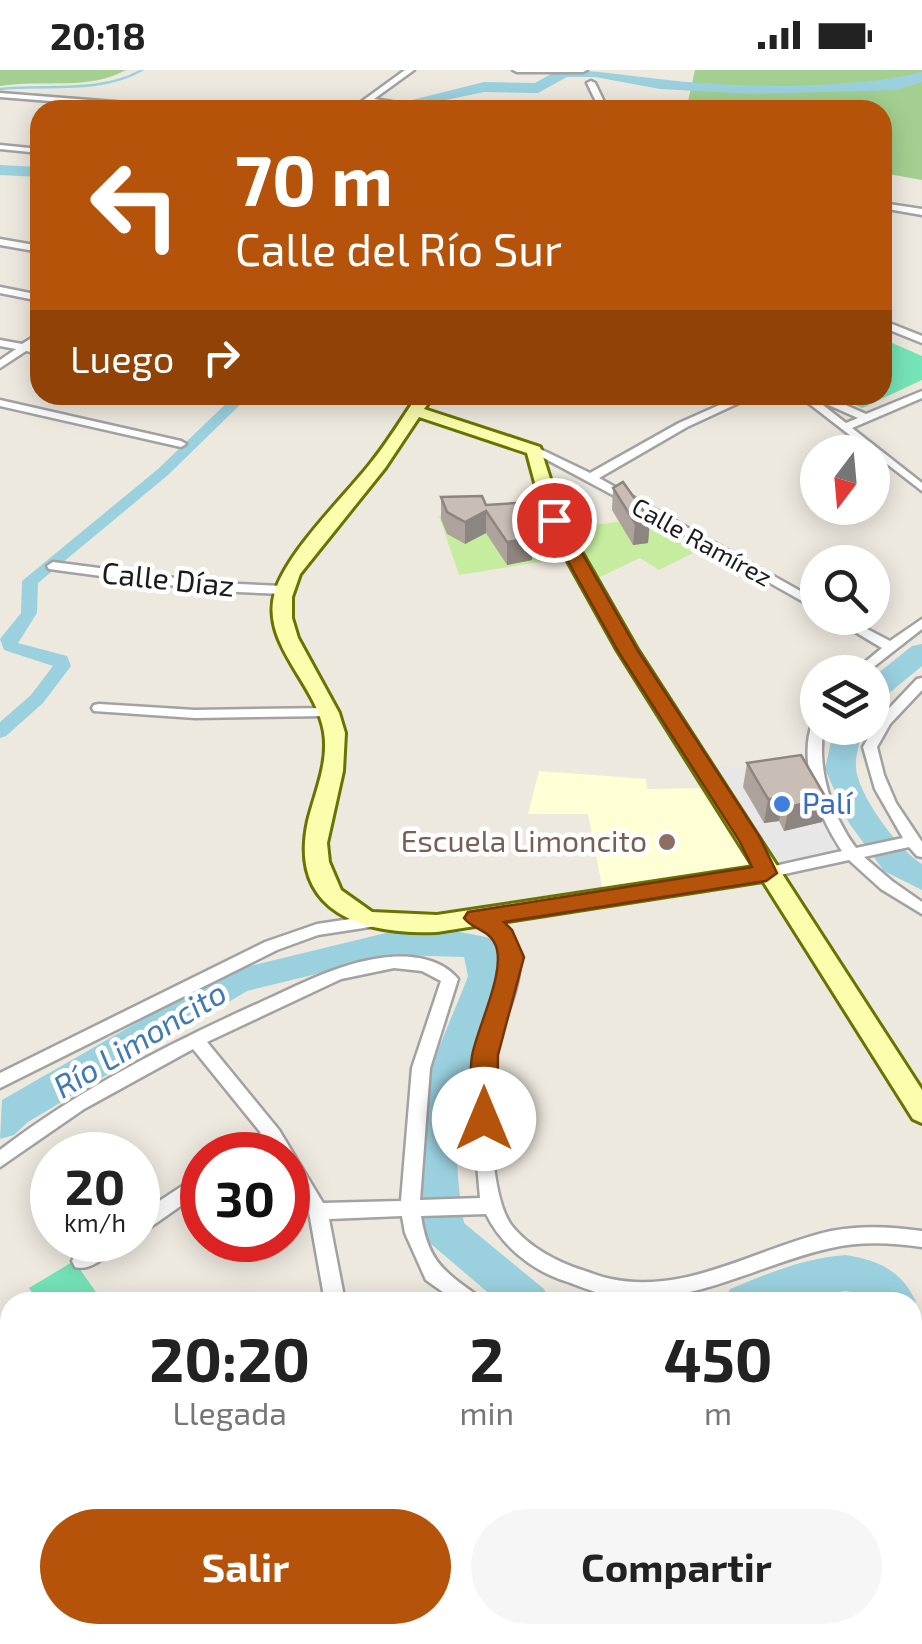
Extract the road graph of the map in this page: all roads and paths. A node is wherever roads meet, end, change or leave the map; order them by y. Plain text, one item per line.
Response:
1 (410, 70) edge
2 (518, 70) edge
3 (583, 70) edge
4 (591, 83) dead end
5 (0, 95) edge
6 (64, 100) edge
7 (367, 100) edge
8 (599, 100) edge
9 (0, 146) edge
10 (30, 150) edge
11 (892, 207) edge
12 (922, 212) edge
13 (0, 242) edge
14 (30, 247) edge
15 (0, 290) edge
16 (30, 296) edge
17 (892, 327) edge
18 (922, 340) edge
19 (0, 343) edge
20 (30, 344) edge
21 (24, 348) junction
22 (30, 349) edge
23 (0, 365) edge
24 (922, 394) edge
25 (0, 403) edge
26 (420, 405) edge
27 (427, 405) edge
28 (728, 405) edge
29 (816, 405) edge
30 (837, 405) edge
31 (866, 418) junction
32 (846, 427) junction
33 (181, 444) dead end
34 (534, 450) junction
35 (592, 477) junction
36 (922, 488) edge
37 (54, 566) dead end
38 (283, 590) junction
39 (800, 596) edge
40 (922, 623) edge
41 (869, 635) edge
42 (891, 647) junction
43 (880, 655) edge
44 (922, 682) edge
45 (98, 708) dead end
46 (328, 712) junction
47 (813, 745) edge
48 (913, 846) edge
49 (852, 853) junction
50 (766, 873) junction
51 (922, 909) edge
52 (476, 918) junction
53 (377, 921) junction
54 (196, 1041) junction
55 (0, 1081) edge
56 (922, 1112) edge
57 (271, 1132) edge
58 (0, 1160) edge
59 (310, 1198) edge
60 (410, 1206) junction
61 (491, 1206) junction
62 (318, 1211) junction
63 (922, 1239) edge
64 (333, 1292) edge
65 (458, 1292) edge

1 - 7 street
2 - 3 street
4 - 8 street
5 - 6 street
9 - 10 street
11 - 12 street
13 - 14 street
15 - 16 street
17 - 18 street
19 - 21 street
20 - 21 street
21 - 22 street
21 - 23 street
24 - 31 street
25 - 33 street
26 - 38 street
27 - 34 street
28 - 35 street
29 - 32 street
30 - 31 street
31 - 32 street
32 - 36 street
34 - 35 street, Calle Ramírez
34 - 50 street
35 - 39 street, Calle Ramírez
37 - 38 street, Calle Díaz
38 - 46 street
40 - 42 street
41 - 42 street
42 - 43 street
44 - 48 street
45 - 46 street
46 - 53 street
47 - 49 street
48 - 49 street
49 - 50 street
49 - 51 street
50 - 52 street
50 - 56 street
52 - 53 street
52 - 61 street
53 - 55 street
54 - 57 street
54 - 58 street
54 - 60 street
59 - 62 street
60 - 61 street
60 - 62 street
60 - 65 street
61 - 63 street
62 - 64 street

